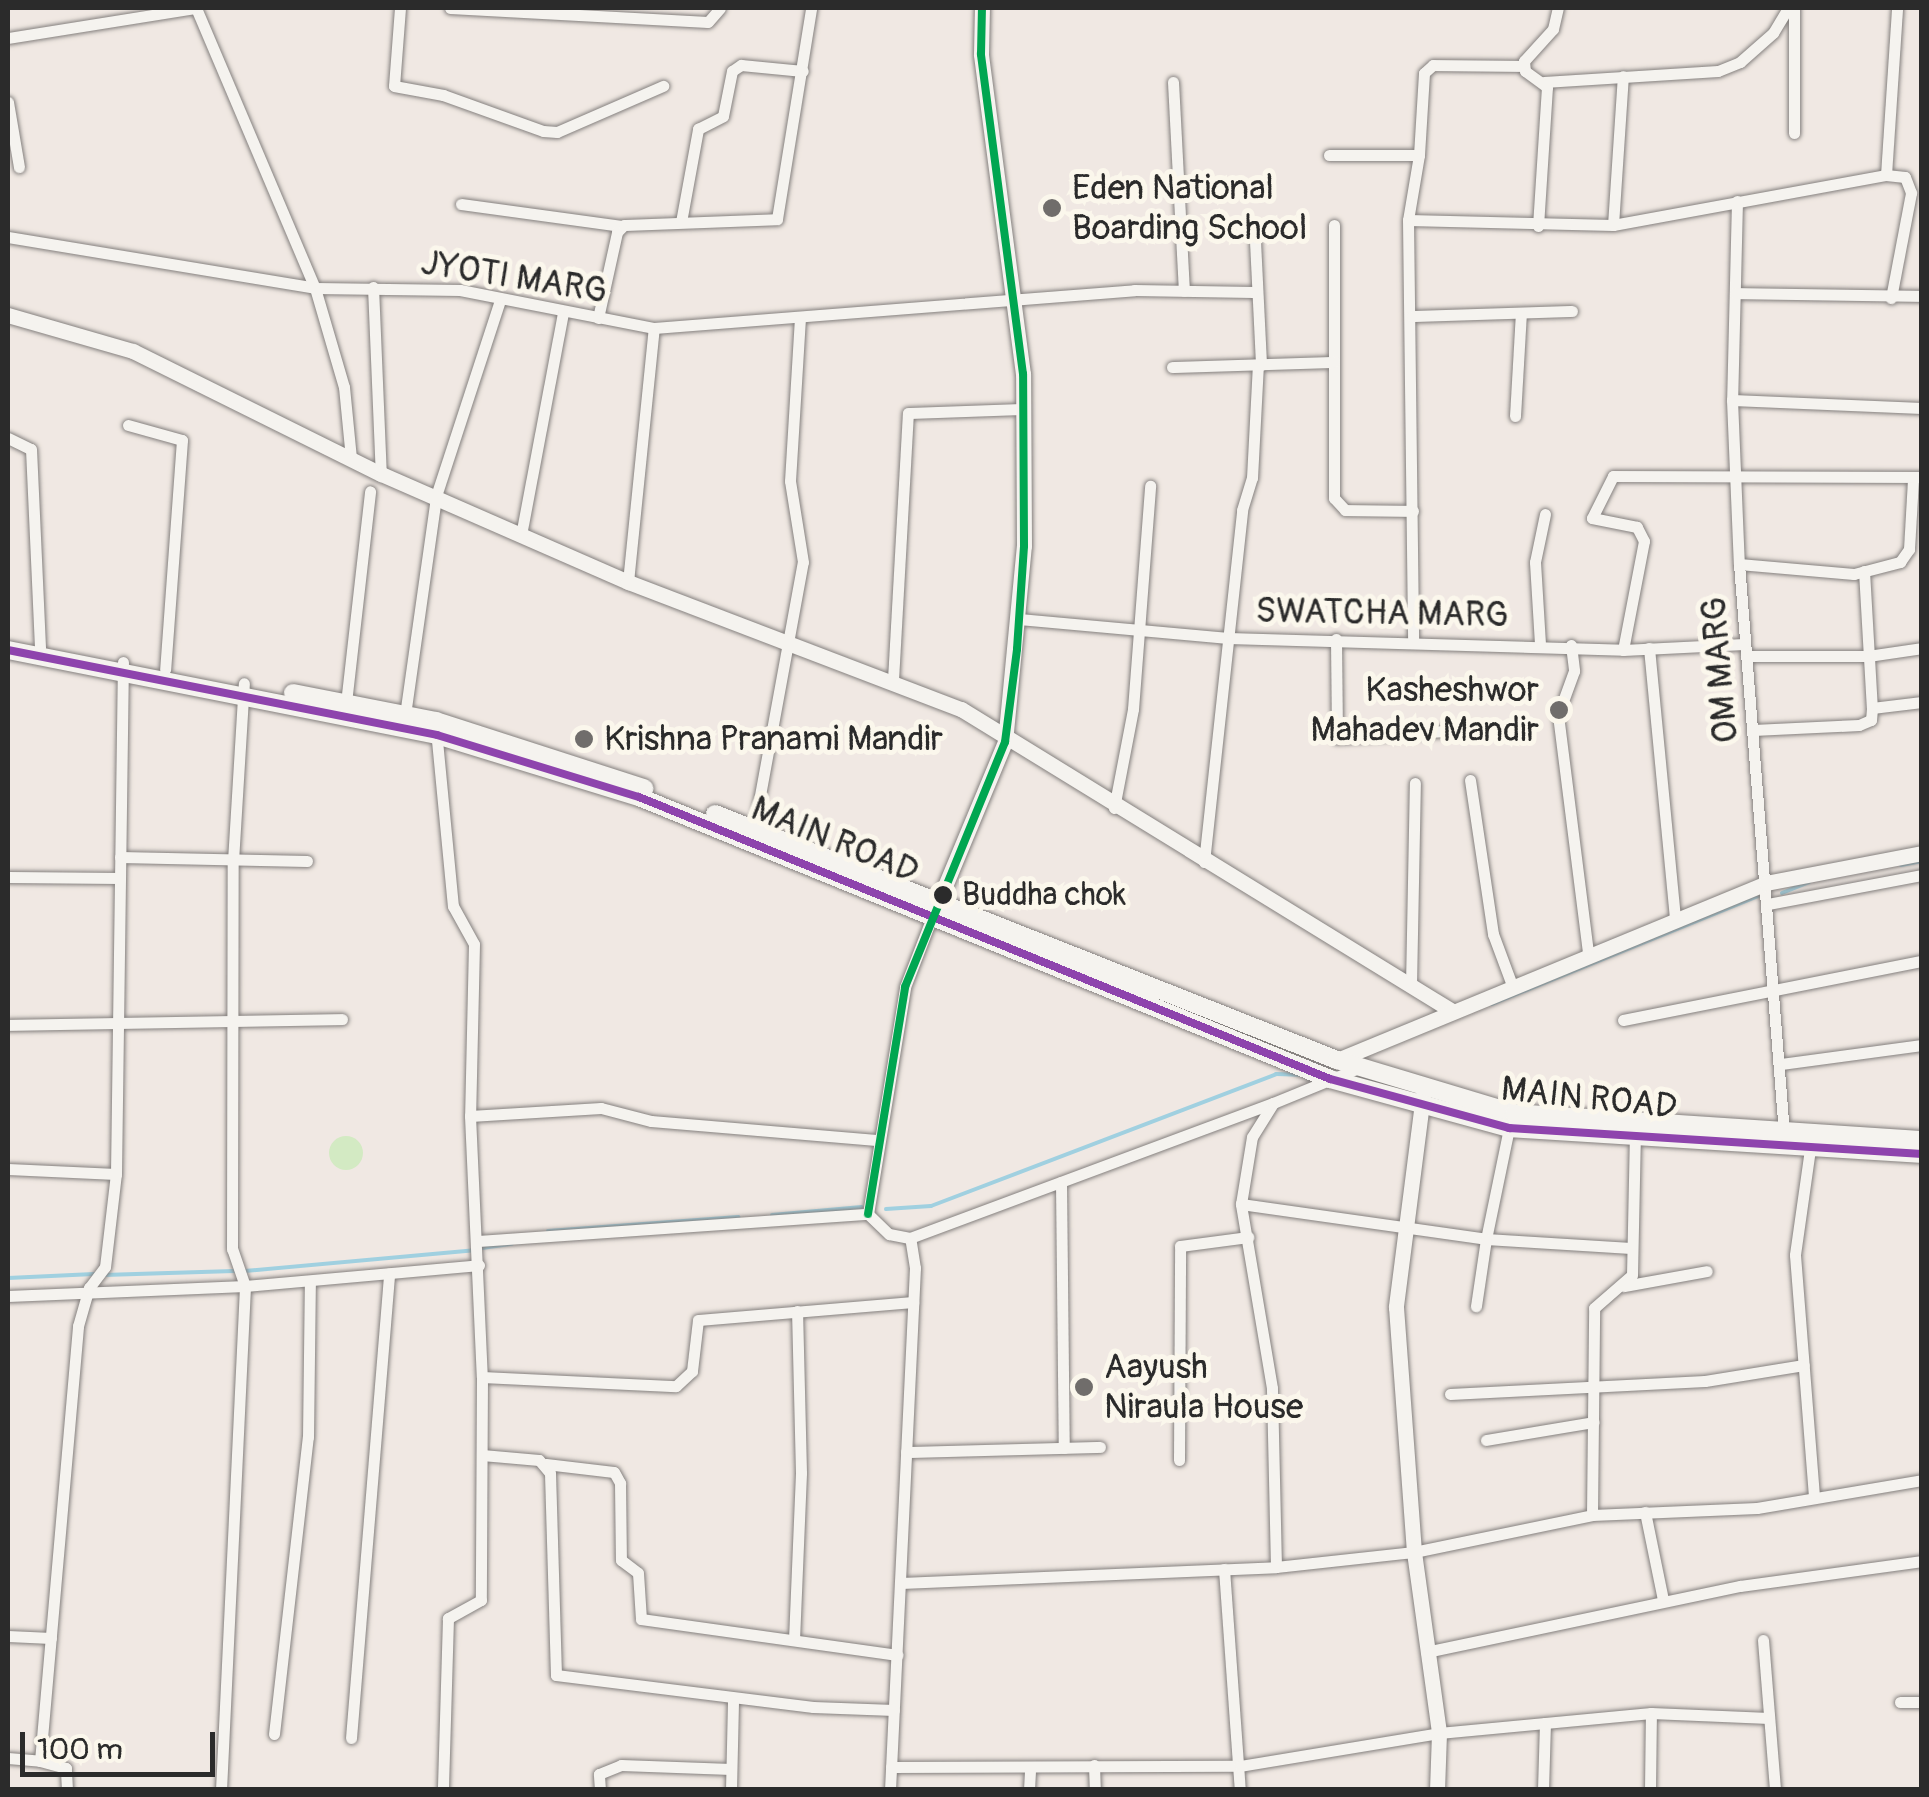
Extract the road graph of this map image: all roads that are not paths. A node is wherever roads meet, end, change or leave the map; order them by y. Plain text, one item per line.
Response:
1 (196, 8) edge
2 (400, 8) edge
3 (450, 8) edge
4 (720, 8) edge
5 (811, 8) edge
6 (982, 8) edge
7 (1558, 8) edge
8 (1791, 8) edge
9 (1898, 8) edge
10 (8, 38) edge
11 (1523, 66) junction
12 (802, 72) junction
13 (1622, 76) junction
14 (1173, 82) dead end
15 (1544, 82) junction
16 (663, 86) dead end
17 (8, 102) edge
18 (1794, 133) dead end
19 (1329, 155) dead end
20 (1419, 155) junction
21 (18, 167) dead end
22 (1886, 175) junction
23 (1922, 176) edge
24 (1905, 177) junction
25 (1737, 201) junction
26 (461, 204) dead end
27 (1408, 220) junction
28 (680, 222) junction
29 (1334, 225) dead end
30 (1613, 225) junction
31 (622, 226) junction
32 (1538, 226) junction
33 (8, 237) edge
34 (1256, 241) dead end
35 (373, 286) junction
36 (316, 288) junction
37 (1184, 291) junction
38 (1253, 292) junction
39 (1736, 294) junction
40 (1922, 296) edge
41 (1891, 298) junction
42 (1013, 299) junction
43 (500, 300) junction
44 (1572, 311) dead end
45 (563, 312) junction
46 (1522, 312) junction
47 (8, 314) edge
48 (1412, 316) junction
49 (800, 317) junction
50 (598, 318) junction
51 (654, 328) junction
52 (1334, 362) junction
53 (1259, 364) junction
54 (1172, 367) dead end
55 (1732, 400) junction
56 (1922, 408) edge
57 (1023, 410) junction
58 (1516, 416) dead end
59 (128, 425) dead end
60 (8, 438) edge
61 (351, 459) junction
62 (381, 474) junction
63 (1736, 478) junction
64 (1918, 479) edge
65 (1150, 486) dead end
66 (370, 491) dead end
67 (436, 496) junction
68 (1413, 511) junction
69 (1545, 514) dead end
70 (521, 534) junction
71 (1739, 564) junction
72 (1864, 571) junction
73 (628, 582) junction
74 (1019, 619) junction
75 (1140, 630) junction
76 (1228, 638) junction
77 (1336, 639) junction
78 (1413, 640) junction
79 (8, 641) edge
80 (1540, 644) junction
81 (1571, 645) junction
82 (790, 647) junction
83 (40, 648) junction
84 (1649, 648) junction
85 (1922, 648) edge
86 (8, 650) edge
87 (1623, 650) junction
88 (1745, 650) junction
89 (1868, 656) junction
90 (123, 666) junction
91 (164, 670) junction
92 (893, 680) junction
93 (243, 689) junction
94 (1922, 702) edge
95 (346, 703) junction
96 (1872, 708) junction
97 (405, 714) junction
98 (436, 728) junction
99 (1476, 729) dead end
100 (1753, 730) junction
101 (1005, 742) junction
102 (1470, 780) dead end
103 (1415, 783) dead end
104 (1114, 808) junction
105 (754, 828) junction
106 (1922, 853) edge
107 (120, 858) junction
108 (233, 861) junction
109 (307, 861) dead end
110 (1204, 862) junction
111 (1922, 874) edge
112 (8, 877) edge
113 (120, 878) junction
114 (1766, 883) junction
115 (1768, 904) junction
116 (937, 906) junction
117 (1675, 918) junction
118 (1588, 952) junction
119 (1922, 961) edge
120 (1512, 985) junction
121 (1411, 986) junction
122 (1774, 990) junction
123 (1452, 1010) junction
124 (342, 1019) dead end
125 (1624, 1020) dead end
126 (232, 1021) junction
127 (119, 1022) junction
128 (8, 1025) edge
129 (1922, 1045) edge
130 (1336, 1060) junction
131 (1781, 1064) junction
132 (1361, 1066) junction
133 (1330, 1079) junction
134 (1423, 1094) junction
135 (1273, 1103) junction
136 (470, 1116) junction
137 (1509, 1128) junction
138 (1636, 1130) junction
139 (1784, 1133) junction
140 (879, 1140) junction
141 (1922, 1140) edge
142 (1811, 1143) junction
143 (1922, 1154) edge
144 (8, 1169) edge
145 (116, 1174) junction
146 (1061, 1182) junction
147 (1240, 1204) junction
148 (868, 1214) junction
149 (1401, 1228) junction
150 (1248, 1237) junction
151 (910, 1238) junction
152 (1486, 1239) junction
153 (478, 1241) junction
154 (1631, 1248) junction
155 (479, 1265) junction
156 (1707, 1271) dead end
157 (389, 1274) junction
158 (310, 1281) junction
159 (245, 1286) junction
160 (1624, 1286) junction
161 (89, 1288) junction
162 (8, 1296) edge
163 (913, 1302) junction
164 (1476, 1306) dead end
165 (797, 1311) junction
166 (1804, 1365) junction
167 (482, 1377) junction
168 (1596, 1384) junction
169 (1450, 1394) dead end
170 (1594, 1422) junction
171 (1486, 1440) dead end
172 (1100, 1447) dead end
173 (1064, 1448) junction
174 (906, 1452) junction
175 (482, 1454) junction
176 (1179, 1460) dead end
177 (546, 1464) junction
178 (1922, 1480) edge
179 (1814, 1496) junction
180 (1645, 1512) junction
181 (1592, 1515) junction
182 (1414, 1552) junction
183 (1922, 1561) edge
184 (1276, 1567) junction
185 (1224, 1568) junction
186 (901, 1583) junction
187 (1663, 1600) junction
188 (8, 1636) edge
189 (51, 1638) junction
190 (794, 1640) junction
191 (1763, 1640) dead end
192 (1426, 1652) junction
193 (897, 1655) junction
194 (733, 1699) junction
195 (1900, 1702) dead end
196 (1922, 1702) edge
197 (894, 1710) junction
198 (1651, 1713) junction
199 (1769, 1718) junction
200 (1544, 1723) junction
201 (274, 1734) dead end
202 (1439, 1734) junction
203 (351, 1738) dead end
204 (8, 1758) edge
205 (40, 1761) junction
206 (1094, 1765) junction
207 (1240, 1766) junction
208 (892, 1767) junction
209 (1030, 1768) junction
210 (731, 1769) junction
211 (68, 1790) edge
212 (221, 1790) edge
213 (443, 1790) edge
214 (600, 1790) edge
215 (731, 1790) edge
216 (890, 1790) edge
217 (1030, 1790) edge
218 (1095, 1790) edge
219 (1240, 1790) edge
220 (1437, 1790) edge
221 (1543, 1790) edge
222 (1650, 1790) edge
223 (1775, 1790) edge

1 - 10 street
1 - 36 street
2 - 16 street
3 - 4 street
5 - 12 street
6 - 42 street
7 - 11 street
8 - 13 street
8 - 18 street
9 - 22 street
11 - 15 street
11 - 20 street
12 - 28 street
12 - 28 street
13 - 15 street
13 - 30 street
14 - 37 street
15 - 32 street
17 - 21 street
19 - 20 street
20 - 27 street
22 - 24 street
22 - 25 street
23 - 24 street
24 - 41 street
25 - 30 street
25 - 39 street, OM MARG
26 - 31 street
27 - 32 street
27 - 48 street
28 - 31 street
29 - 52 street
30 - 32 street
31 - 50 street
33 - 36 street, JYOTI MARG
34 - 38 street
35 - 36 street, JYOTI MARG
35 - 43 street, JYOTI MARG
35 - 62 street
36 - 61 street
37 - 38 street, JYOTI MARG
37 - 42 street, JYOTI MARG
38 - 53 street
39 - 41 street
39 - 55 street, OM MARG
40 - 41 street
42 - 49 street, JYOTI MARG
42 - 57 street
43 - 45 street, JYOTI MARG
43 - 67 street
44 - 46 street
45 - 50 street, JYOTI MARG
45 - 70 street
46 - 48 street
46 - 58 street
47 - 61 street
48 - 68 street
49 - 51 street, JYOTI MARG
49 - 82 street
50 - 51 street, JYOTI MARG
51 - 73 street
52 - 53 street
52 - 68 street
53 - 54 street
53 - 76 street
55 - 56 street
55 - 63 street, OM MARG
57 - 74 street
57 - 92 street
59 - 91 street
60 - 83 street
61 - 62 street
62 - 67 street
63 - 64 street
63 - 71 street, OM MARG
63 - 87 street
64 - 72 street
65 - 75 street
66 - 95 street
67 - 70 street
67 - 97 street
68 - 78 street
69 - 80 street
70 - 73 street
71 - 72 street
71 - 88 street, OM MARG
72 - 89 street
73 - 82 street
74 - 75 street, SWATCHA MARG
74 - 101 street
75 - 76 street, SWATCHA MARG
75 - 104 street
76 - 77 street, SWATCHA MARG
76 - 110 street
77 - 78 street, SWATCHA MARG
77 - 99 street
78 - 80 street, SWATCHA MARG
79 - 83 main road, MAIN ROAD
80 - 81 street, SWATCHA MARG
81 - 87 street, SWATCHA MARG
81 - 118 street
82 - 92 street
82 - 105 street
83 - 90 main road, MAIN ROAD
84 - 87 street, SWATCHA MARG
84 - 88 street, SWATCHA MARG
84 - 117 street
85 - 89 street, SWATCHA MARG
86 - 90 main road, MAIN ROAD
88 - 89 street, SWATCHA MARG
88 - 100 street, OM MARG
89 - 96 street
90 - 91 main road, MAIN ROAD
90 - 93 main road, MAIN ROAD
90 - 107 street
91 - 93 main road, MAIN ROAD
92 - 101 street
93 - 95 main road, MAIN ROAD
93 - 98 main road, MAIN ROAD
93 - 108 street
94 - 96 street
95 - 97 main road, MAIN ROAD
96 - 100 street
97 - 98 main road, MAIN ROAD
98 - 105 main road, MAIN ROAD
98 - 116 main road, MAIN ROAD
98 - 136 street
100 - 114 street, OM MARG
101 - 104 street
101 - 116 street
102 - 120 street
103 - 121 street
104 - 110 street
105 - 116 main road, MAIN ROAD
106 - 114 street
107 - 108 street
107 - 113 street
108 - 109 street
108 - 126 street
110 - 121 street
111 - 115 street
112 - 113 street
113 - 127 street
114 - 115 street, OM MARG
114 - 117 street
115 - 122 street, OM MARG
116 - 130 main road, MAIN ROAD
116 - 133 main road, MAIN ROAD
116 - 140 street
117 - 118 street
118 - 120 street
119 - 122 street
120 - 123 street
121 - 123 street
122 - 125 street
122 - 131 street, OM MARG
123 - 130 street
124 - 126 street
126 - 127 street
126 - 159 street
127 - 128 street
127 - 145 street
129 - 131 street
130 - 132 main road, MAIN ROAD
131 - 139 street, OM MARG
132 - 133 street
132 - 134 main road, MAIN ROAD
133 - 134 main road, MAIN ROAD
133 - 135 street
134 - 137 main road, MAIN ROAD
134 - 138 main road, MAIN ROAD
134 - 149 street
135 - 146 street
135 - 147 street
136 - 140 street
136 - 153 street
137 - 138 main road, MAIN ROAD
137 - 152 street
138 - 139 main road, MAIN ROAD
138 - 142 main road, MAIN ROAD
138 - 154 street
139 - 142 main road, MAIN ROAD
140 - 148 street
141 - 142 main road, MAIN ROAD
142 - 143 main road, MAIN ROAD
142 - 166 street
144 - 145 street
145 - 161 street
146 - 151 street
146 - 173 street
147 - 149 street
147 - 150 street
148 - 151 street
148 - 153 street
149 - 152 street
149 - 182 street
150 - 176 street
150 - 184 street
151 - 163 street
152 - 154 street
152 - 164 street
153 - 155 street
154 - 160 street
155 - 157 street
155 - 167 street
156 - 160 street
157 - 158 street
157 - 203 street
158 - 159 street
158 - 201 street
159 - 161 street
159 - 212 street
160 - 168 street
161 - 162 street
161 - 189 street
163 - 165 street
163 - 174 street
165 - 167 street
165 - 190 street
166 - 168 street
166 - 179 street
167 - 175 street
168 - 169 street
168 - 170 street
170 - 171 street
170 - 181 street
172 - 173 street
173 - 174 street
174 - 186 street
175 - 177 street
175 - 213 street
177 - 190 street
177 - 194 street
178 - 179 street
179 - 180 street
180 - 181 street
180 - 187 street
181 - 182 street
182 - 184 street
182 - 192 street
183 - 187 street
184 - 185 street
185 - 186 street
185 - 207 street
186 - 193 street
187 - 192 street
188 - 189 street
189 - 205 street
190 - 193 street
191 - 199 street
192 - 202 street
193 - 197 street
194 - 197 street
194 - 210 street
195 - 196 street
197 - 208 street
198 - 199 street
198 - 200 street
198 - 222 street
199 - 223 street
200 - 202 street
200 - 221 street
202 - 207 street
202 - 220 street
204 - 205 street
205 - 211 street
206 - 207 street
206 - 209 street
206 - 218 street
207 - 219 street
208 - 209 street
208 - 216 street
209 - 217 street
210 - 214 street
210 - 215 street

